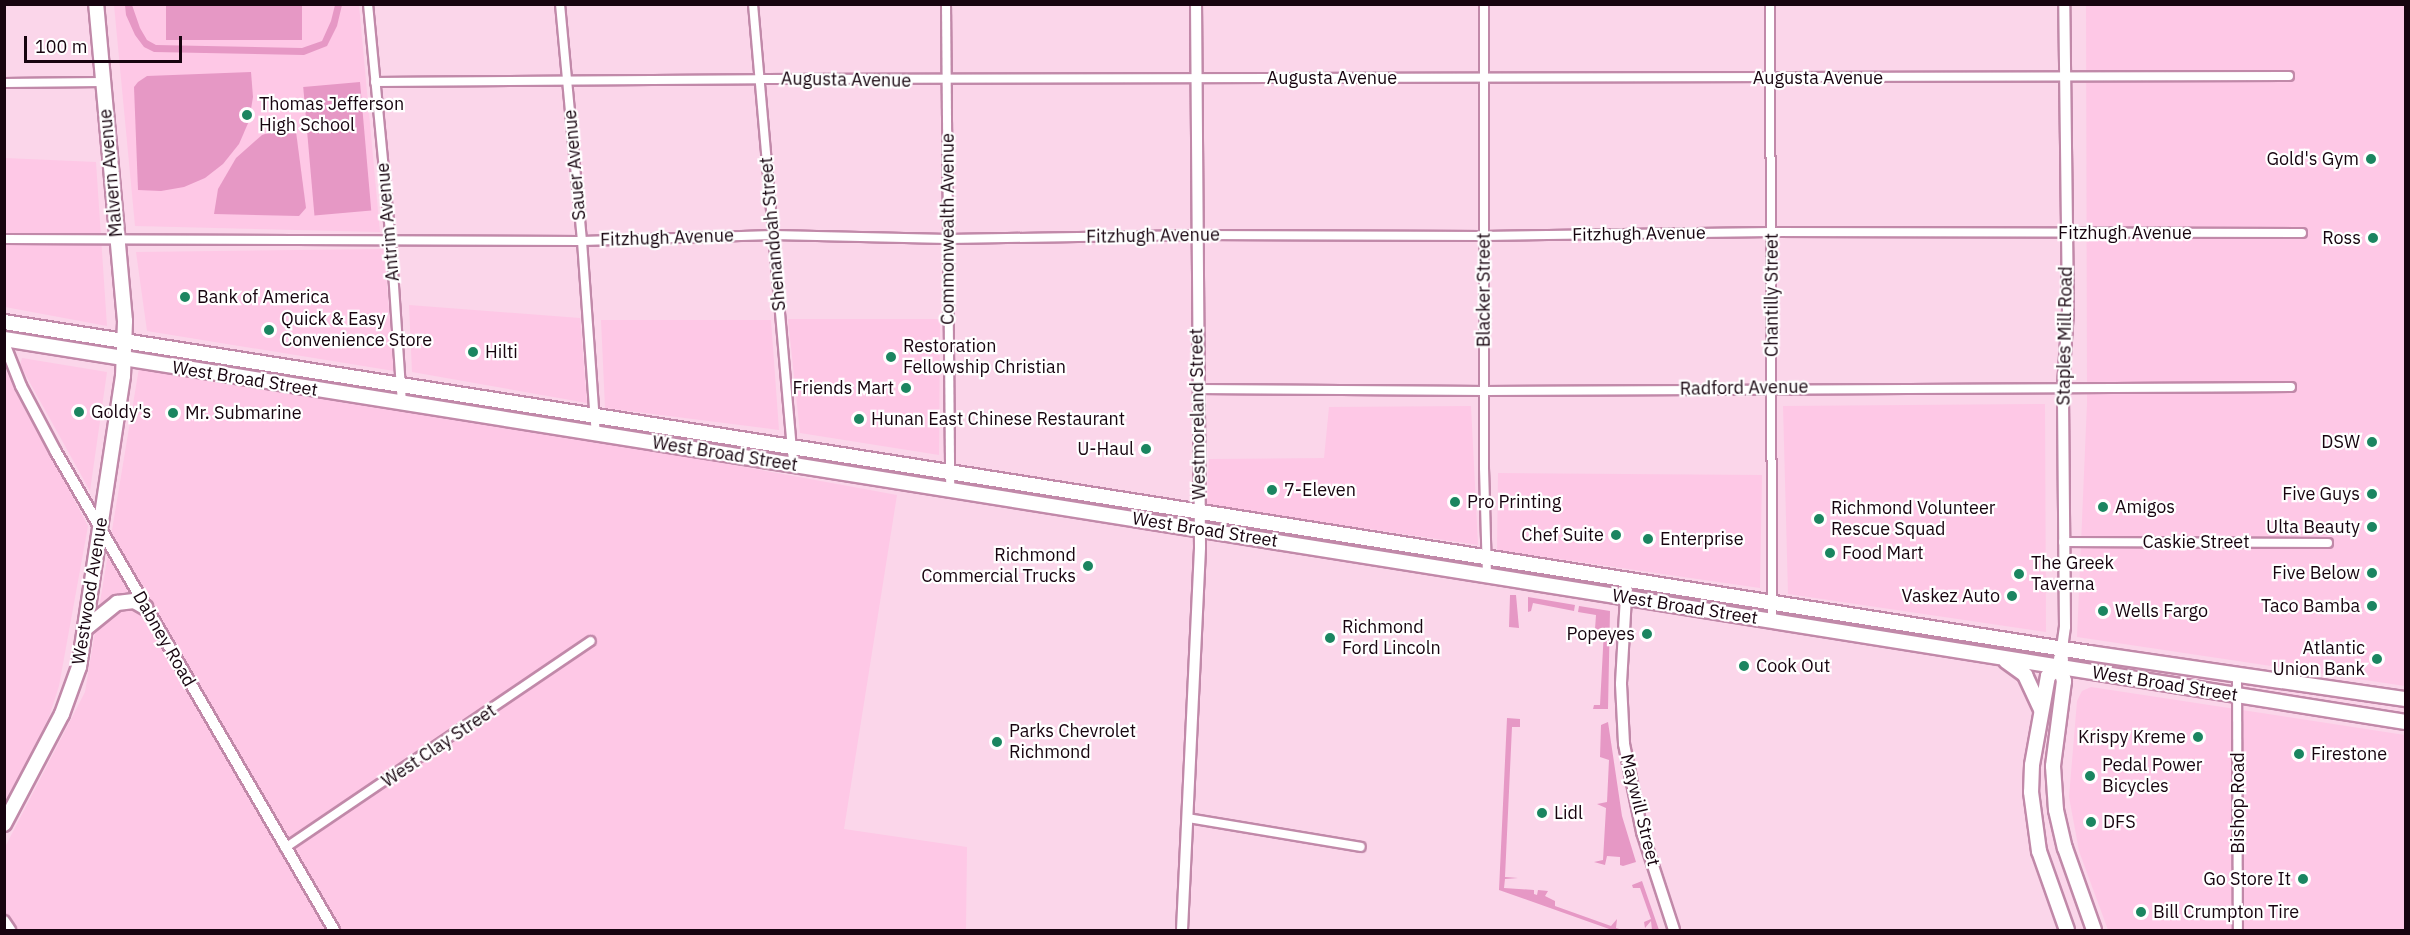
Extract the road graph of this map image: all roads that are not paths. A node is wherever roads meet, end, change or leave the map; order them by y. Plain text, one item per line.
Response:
1 (96, 4) edge
2 (368, 4) edge
3 (560, 4) edge
4 (753, 4) edge
5 (946, 4) edge
6 (1196, 4) edge
7 (1484, 4) edge
8 (1770, 4) edge
9 (2064, 4) edge
10 (2289, 76) dead end
11 (2065, 77) junction
12 (1196, 78) junction
13 (1483, 78) junction
14 (1770, 78) junction
15 (760, 79) junction
16 (947, 80) junction
17 (104, 82) junction
18 (375, 82) junction
19 (567, 82) junction
20 (4, 83) edge
21 (1772, 232) junction
22 (2066, 232) junction
23 (2302, 232) dead end
24 (773, 235) junction
25 (1197, 235) junction
26 (1484, 236) junction
27 (4, 238) edge
28 (117, 239) junction
29 (948, 239) junction
30 (582, 241) junction
31 (391, 242) junction
32 (5, 326) edge
33 (4, 341) edge
34 (125, 342) junction
35 (125, 360) junction
36 (401, 385) junction
37 (2063, 386) junction
38 (2291, 387) dead end
39 (1772, 388) junction
40 (1198, 390) junction
41 (1484, 391) junction
42 (402, 403) junction
43 (595, 416) junction
44 (596, 434) junction
45 (791, 446) junction
46 (793, 464) junction
47 (950, 471) junction
48 (950, 489) junction
49 (1199, 510) junction
50 (101, 528) junction
51 (1200, 529) junction
52 (2063, 542) junction
53 (2328, 543) dead end
54 (1486, 556) junction
55 (1487, 575) junction
56 (1627, 579) junction
57 (1626, 597) junction
58 (1772, 602) junction
59 (145, 607) junction
60 (1772, 621) junction
61 (86, 628) junction
62 (591, 641) dead end
63 (2062, 648) junction
64 (1999, 657) junction
65 (2060, 667) junction
66 (2237, 675) junction
67 (2237, 696) junction
68 (2406, 699) edge
69 (2041, 709) junction
70 (2406, 722) edge
71 (1188, 818) junction
72 (4, 824) edge
73 (1361, 847) dead end
74 (285, 848) junction
75 (4, 921) edge
76 (10, 930) edge
77 (334, 930) edge
78 (1182, 930) edge
79 (1674, 930) edge
80 (2067, 930) edge
81 (2094, 930) edge
82 (2238, 930) edge

1 - 17 main road, Malvern Avenue
2 - 18 street, Antrim Avenue
3 - 19 street, Sauer Avenue
4 - 15 street, Shenandoah Street
5 - 16 street, Commonwealth Avenue
6 - 12 street, Westmoreland Street
7 - 13 street, Blacker Street
8 - 14 street, Chantilly Street
9 - 11 street, Staples Mill Road
10 - 11 street, Augusta Avenue
11 - 14 street, Augusta Avenue
11 - 22 street, Staples Mill Road
12 - 13 street, Augusta Avenue
12 - 16 street, Augusta Avenue
12 - 25 street, Westmoreland Street
13 - 14 street, Augusta Avenue
13 - 26 street, Blacker Street
14 - 21 street, Chantilly Street
15 - 16 street, Augusta Avenue
15 - 19 street, Augusta Avenue
15 - 24 street, Shenandoah Street
16 - 29 street, Commonwealth Avenue
17 - 20 street
17 - 28 main road, Malvern Avenue
18 - 19 street, Augusta Avenue
18 - 31 street, Antrim Avenue
19 - 30 street, Sauer Avenue
21 - 22 street, Fitzhugh Avenue
21 - 26 street, Fitzhugh Avenue
21 - 39 street, Chantilly Street
22 - 23 street, Fitzhugh Avenue
22 - 37 street, Staples Mill Road
24 - 29 street, Fitzhugh Avenue
24 - 30 street, Fitzhugh Avenue
24 - 45 street, Shenandoah Street
25 - 26 street, Fitzhugh Avenue
25 - 29 street, Fitzhugh Avenue
25 - 40 street, Westmoreland Street
26 - 41 street, Blacker Street
27 - 28 street, Fitzhugh Avenue
28 - 31 street, Fitzhugh Avenue
28 - 34 main road, Malvern Avenue
29 - 47 street, Commonwealth Avenue
30 - 31 street, Fitzhugh Avenue
30 - 43 street, Sauer Avenue
31 - 36 street, Antrim Avenue
32 - 34 main road, West Broad Street
33 - 35 main road, West Broad Street
33 - 50 street, Dabney Road
34 - 35 main road, Westwood Avenue
34 - 36 main road, West Broad Street
35 - 42 main road, West Broad Street
35 - 50 main road, Westwood Avenue
36 - 42 street, Antrim Avenue
36 - 43 main road, West Broad Street
37 - 38 street, Radford Avenue
37 - 39 street, Radford Avenue
37 - 52 street, Staples Mill Road
39 - 41 street, Radford Avenue
39 - 58 street, Chantilly Street
40 - 41 street, Radford Avenue
40 - 49 street, Westmoreland Street
41 - 54 street, Blacker Street
42 - 44 main road, West Broad Street
43 - 44 street, Sauer Avenue
43 - 45 main road, West Broad Street
44 - 46 main road, West Broad Street
45 - 46 street, Shenandoah Street
45 - 47 main road, West Broad Street
46 - 48 main road, West Broad Street
47 - 48 street, Commonwealth Avenue
47 - 49 main road, West Broad Street
48 - 51 main road, West Broad Street
49 - 51 street, Westmoreland Street
49 - 54 main road, West Broad Street
50 - 59 street, Dabney Road
50 - 61 main road, Westwood Avenue
51 - 55 main road, West Broad Street
51 - 71 street, Westmoreland Street
52 - 53 street, Caskie Street
52 - 63 street, Staples Mill Road
54 - 55 street, Blacker Street
54 - 56 main road, West Broad Street
55 - 57 main road, West Broad Street
56 - 57 street, Maywill Street
56 - 58 main road, West Broad Street
57 - 60 main road, West Broad Street
57 - 79 street, Maywill Street
58 - 60 street, Chantilly Street
58 - 63 main road, West Broad Street
59 - 61 main road
59 - 74 street, Dabney Road
60 - 64 main road, West Broad Street
61 - 72 main road, Westwood Avenue
62 - 74 street, West Clay Street
63 - 65 main road, Staples Mill Road
63 - 66 main road, West Broad Street
64 - 65 main road, West Broad Street
64 - 69 main road
65 - 67 main road, West Broad Street
65 - 69 main road, Staples Mill Road
65 - 81 main road, Staples Mill Road
66 - 67 street, Bishop Road
66 - 68 main road, West Broad Street
67 - 70 main road, West Broad Street
67 - 82 street, Bishop Road
69 - 80 main road, Staples Mill Road
71 - 73 street
71 - 78 street, Westmoreland Street
74 - 77 street, Dabney Road
75 - 76 street

